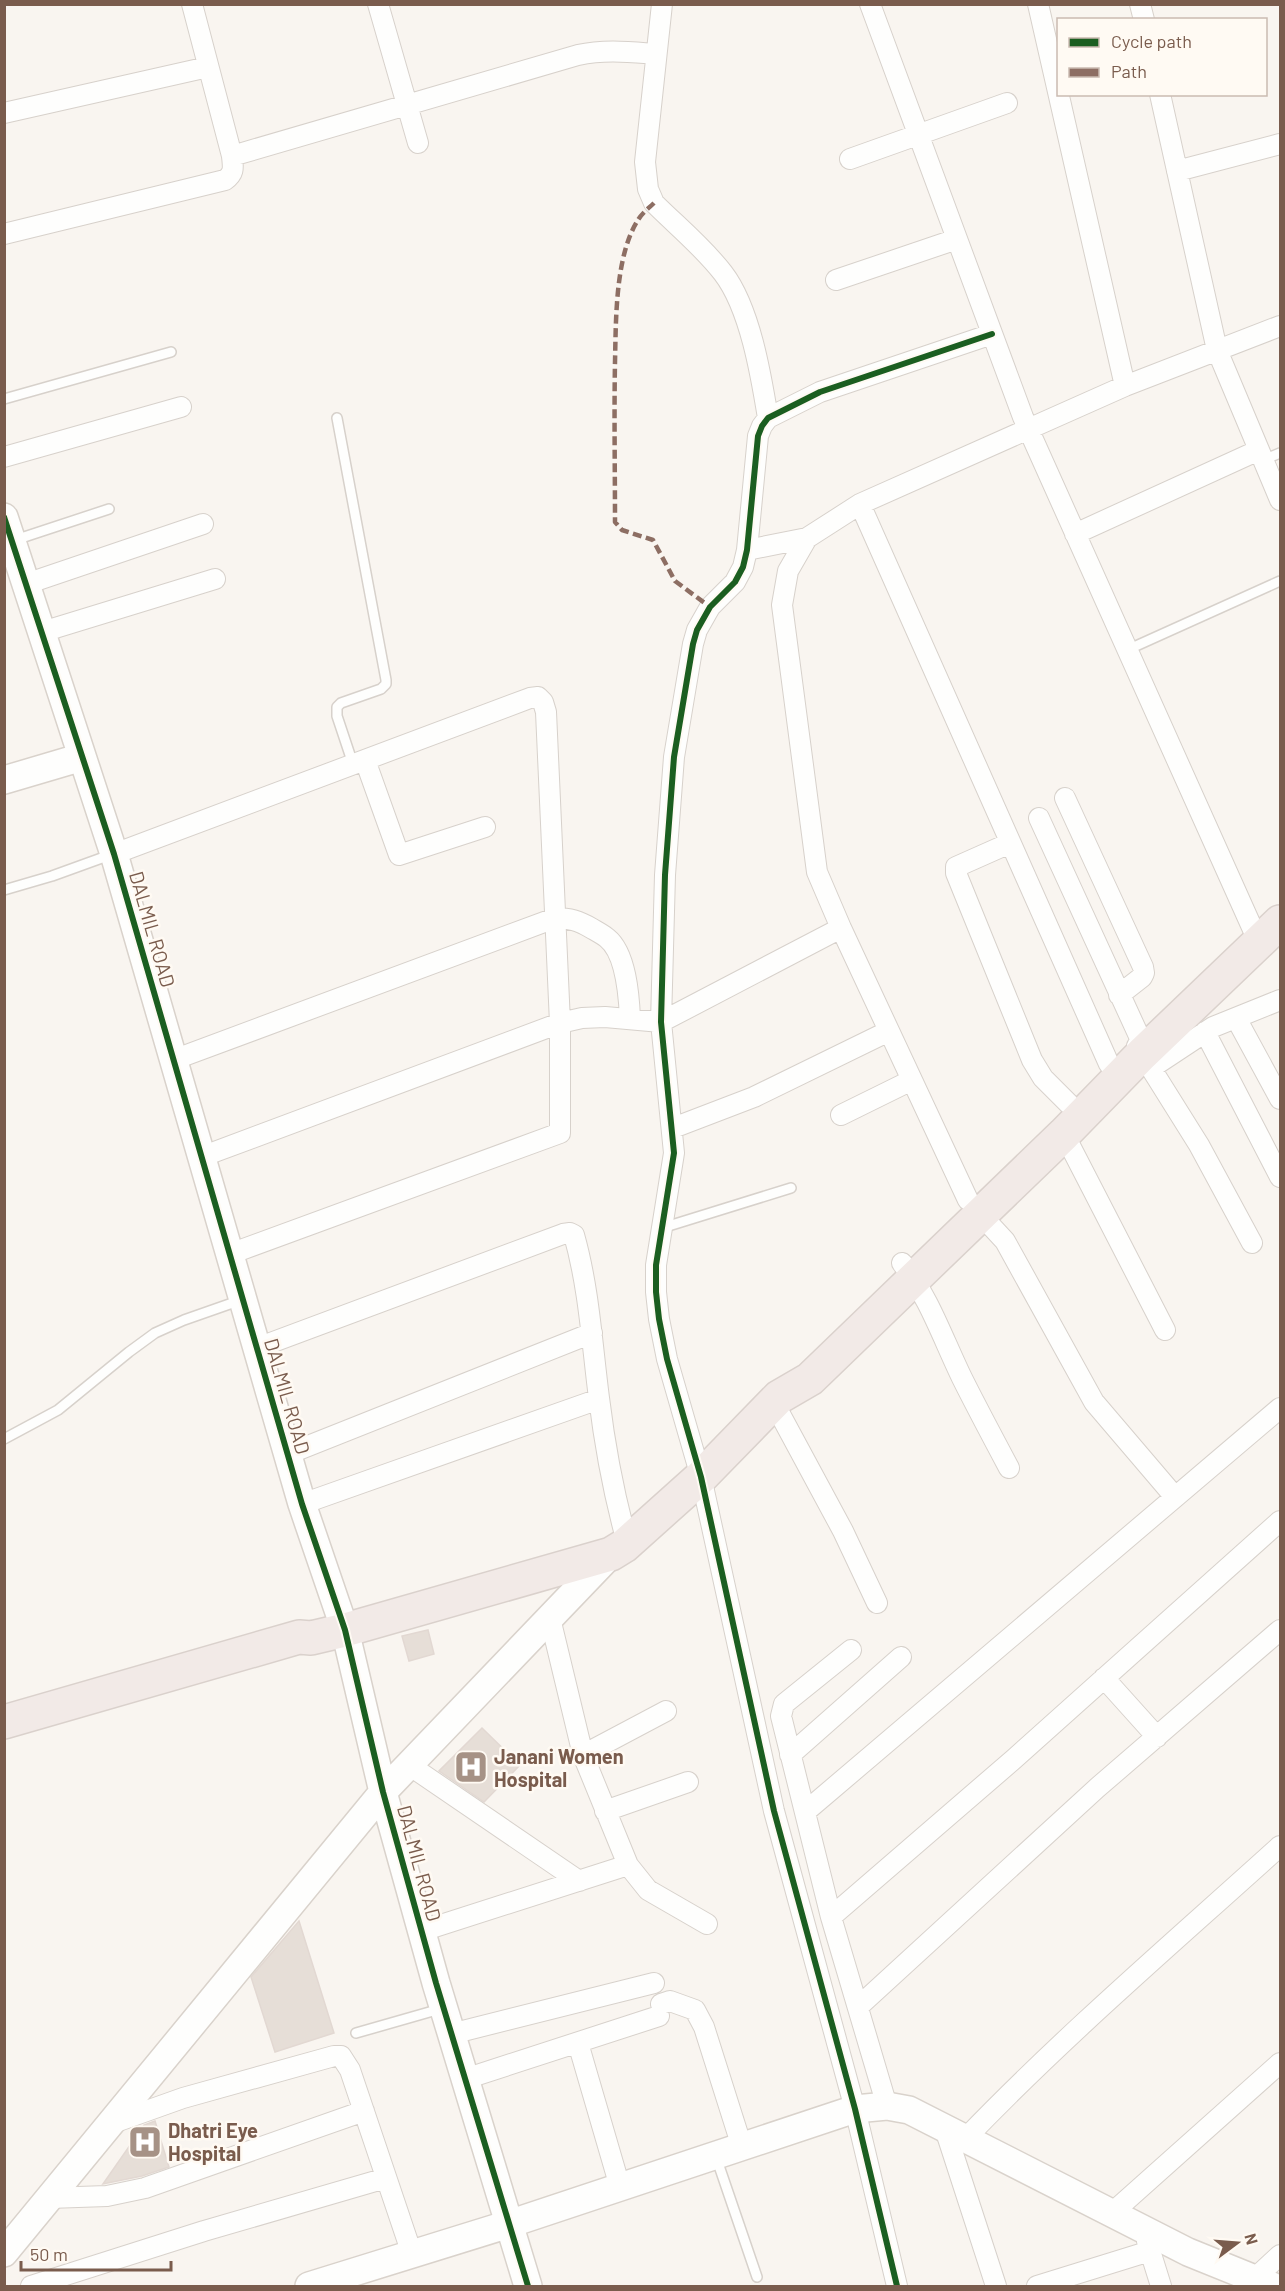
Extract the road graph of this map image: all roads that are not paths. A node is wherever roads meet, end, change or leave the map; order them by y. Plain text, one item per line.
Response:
1 (192, 4) edge
2 (378, 4) edge
3 (662, 4) edge
4 (870, 4) edge
5 (1038, 4) edge
6 (656, 54) junction
7 (208, 67) junction
8 (1057, 87) edge
9 (1059, 96) edge
10 (1160, 96) edge
11 (1007, 103) dead end
12 (407, 104) junction
13 (4, 113) edge
14 (919, 136) junction
15 (418, 143) dead end
16 (1281, 144) edge
17 (231, 156) junction
18 (850, 159) dead end
19 (1177, 171) junction
20 (4, 234) edge
21 (957, 239) junction
22 (837, 280) dead end
23 (1281, 326) edge
24 (992, 334) junction
25 (1217, 350) junction
26 (171, 352) dead end
27 (1125, 386) junction
28 (4, 399) edge
29 (181, 407) dead end
30 (337, 418) dead end
31 (768, 418) junction
32 (1029, 429) junction
33 (1268, 454) edge
34 (4, 457) edge
35 (1281, 500) edge
36 (860, 504) junction
37 (109, 509) dead end
38 (203, 524) dead end
39 (8, 529) edge
40 (1075, 534) junction
41 (807, 538) junction
42 (747, 550) junction
43 (215, 579) dead end
44 (1281, 581) edge
45 (26, 584) junction
46 (42, 632) junction
47 (1127, 650) junction
48 (82, 757) junction
49 (359, 762) junction
50 (4, 780) edge
51 (1065, 798) dead end
52 (1039, 818) dead end
53 (485, 827) dead end
54 (1010, 843) junction
55 (114, 854) junction
56 (4, 890) edge
57 (1281, 900) edge
58 (555, 918) junction
59 (841, 928) junction
60 (1264, 931) edge
61 (1119, 995) junction
62 (1280, 1001) edge
63 (630, 1018) junction
64 (1236, 1018) junction
65 (661, 1022) junction
66 (560, 1023) junction
67 (889, 1031) junction
68 (1205, 1032) junction
69 (1142, 1050) junction
70 (174, 1060) junction
71 (1109, 1064) junction
72 (912, 1080) junction
73 (1281, 1099) edge
74 (841, 1115) dead end
75 (1066, 1119) junction
76 (672, 1128) junction
77 (201, 1157) junction
78 (1281, 1177) edge
79 (791, 1188) dead end
80 (974, 1207) junction
81 (662, 1228) junction
82 (1252, 1243) dead end
83 (230, 1254) junction
84 (908, 1271) junction
85 (243, 1299) junction
86 (1165, 1330) dead end
87 (592, 1333) junction
88 (257, 1348) junction
89 (599, 1400) junction
90 (776, 1400) junction
91 (1281, 1408) edge
92 (4, 1439) edge
93 (288, 1454) junction
94 (1009, 1468) dead end
95 (701, 1477) junction
96 (1175, 1497) junction
97 (302, 1504) junction
98 (1281, 1521) edge
99 (619, 1548) junction
100 (877, 1603) dead end
101 (550, 1618) junction
102 (345, 1630) junction
103 (1281, 1630) edge
104 (851, 1650) dead end
105 (901, 1657) dead end
106 (1104, 1678) junction
107 (102, 1702) junction
108 (666, 1711) dead end
109 (4, 1722) edge
110 (1156, 1737) junction
111 (4, 1740) edge
112 (583, 1755) junction
113 (790, 1755) junction
114 (409, 1765) junction
115 (688, 1782) dead end
116 (383, 1792) junction
117 (605, 1811) junction
118 (805, 1812) junction
119 (1281, 1846) edge
120 (628, 1865) junction
121 (579, 1881) junction
122 (831, 1917) junction
123 (707, 1924) dead end
124 (422, 1931) junction
125 (654, 1983) dead end
126 (858, 2007) junction
127 (443, 2008) junction
128 (356, 2033) dead end
129 (451, 2034) junction
130 (578, 2043) junction
131 (1281, 2063) edge
132 (465, 2079) junction
133 (886, 2106) junction
134 (855, 2109) junction
135 (364, 2111) junction
136 (110, 2124) junction
137 (955, 2134) junction
138 (742, 2147) junction
139 (715, 2155) junction
140 (386, 2178) junction
141 (620, 2187) junction
142 (49, 2198) junction
143 (1112, 2213) junction
144 (508, 2224) junction
145 (1147, 2240) junction
146 (4, 2253) edge
147 (412, 2254) junction
148 (1281, 2255) edge
149 (757, 2277) dead end
150 (1263, 2283) edge
151 (31, 2286) edge
152 (309, 2286) edge
153 (528, 2286) edge
154 (897, 2286) edge
155 (996, 2286) edge
156 (1037, 2286) edge
157 (1161, 2286) edge

1 - 7 street
2 - 12 street
3 - 6 street
4 - 14 street
5 - 8 street
6 - 12 street
6 - 31 street
7 - 13 street
7 - 17 street
9 - 27 street
10 - 19 street
11 - 14 street
12 - 15 street
12 - 17 street
14 - 18 street
14 - 21 street
16 - 19 street
17 - 20 street
19 - 25 street
21 - 22 street
21 - 24 street
23 - 25 street
24 - 31 street
24 - 32 street
25 - 27 street
25 - 33 street
26 - 28 lane
27 - 32 street
29 - 34 street
30 - 49 lane
31 - 42 street
32 - 36 street
32 - 40 street
33 - 35 street
33 - 40 street
36 - 41 street
36 - 54 street
37 - 39 lane
38 - 45 street
39 - 45 street, DALMIL ROAD
40 - 47 street
41 - 42 street
41 - 59 street
42 - 65 street
43 - 46 street
44 - 47 lane
45 - 46 street, DALMIL ROAD
46 - 48 street, DALMIL ROAD
47 - 60 street
48 - 50 street
48 - 55 street, DALMIL ROAD
49 - 53 street
49 - 55 street
49 - 58 street
51 - 61 street
52 - 61 street
54 - 71 street
54 - 75 street
55 - 56 lane
55 - 70 street, DALMIL ROAD
57 - 60 highway
58 - 63 street
58 - 66 street
58 - 70 street
59 - 65 street
59 - 67 street
60 - 69 highway
61 - 69 street
62 - 64 street
63 - 65 street
63 - 66 street
64 - 68 street
64 - 73 street
65 - 76 street
66 - 77 street
66 - 83 street
67 - 72 street
67 - 76 street
68 - 69 street
68 - 78 street
69 - 71 highway
69 - 75 highway
69 - 82 street
70 - 77 street, DALMIL ROAD
71 - 75 highway
72 - 74 street
72 - 80 street
75 - 80 highway
75 - 86 street
76 - 81 street
77 - 83 street, DALMIL ROAD
79 - 81 lane
80 - 84 highway
80 - 96 street
81 - 95 street
83 - 85 street, DALMIL ROAD
84 - 90 highway
84 - 94 street
85 - 88 street, DALMIL ROAD
85 - 92 lane
87 - 88 street
87 - 89 street
87 - 93 street
88 - 93 street, DALMIL ROAD
89 - 97 street
89 - 99 street
90 - 95 highway
90 - 100 street
91 - 96 street
93 - 97 street, DALMIL ROAD
95 - 99 highway
95 - 134 street
96 - 118 street
97 - 102 street, DALMIL ROAD
98 - 106 street
99 - 101 street
99 - 102 highway
101 - 112 street
101 - 114 street
102 - 107 highway
102 - 116 street, DALMIL ROAD
103 - 110 street
104 - 113 street
105 - 113 street
106 - 110 street
106 - 122 street
107 - 109 highway
107 - 111 highway
108 - 112 street
110 - 126 street
112 - 117 street
113 - 118 street
114 - 116 street
114 - 121 street
115 - 117 street
116 - 124 street, DALMIL ROAD
116 - 136 street
117 - 120 street
118 - 122 street
119 - 137 street
120 - 121 street
120 - 123 street
121 - 124 street
122 - 126 street
124 - 127 street, DALMIL ROAD
125 - 129 street
126 - 133 street
127 - 128 lane
127 - 129 street, DALMIL ROAD
129 - 132 street, DALMIL ROAD
130 - 132 street
130 - 138 street
130 - 141 street
131 - 143 street
132 - 144 street, DALMIL ROAD
133 - 134 street
133 - 137 street
134 - 138 street
134 - 154 street
135 - 136 street
135 - 140 street
135 - 142 street
136 - 142 street
137 - 143 street
137 - 155 street
138 - 139 street
139 - 141 street
139 - 149 lane
140 - 147 street
140 - 151 street
141 - 144 street
142 - 146 street
143 - 145 street
144 - 147 street
144 - 153 street, DALMIL ROAD
145 - 150 street
145 - 156 street
145 - 157 street
147 - 152 street
148 - 150 street

